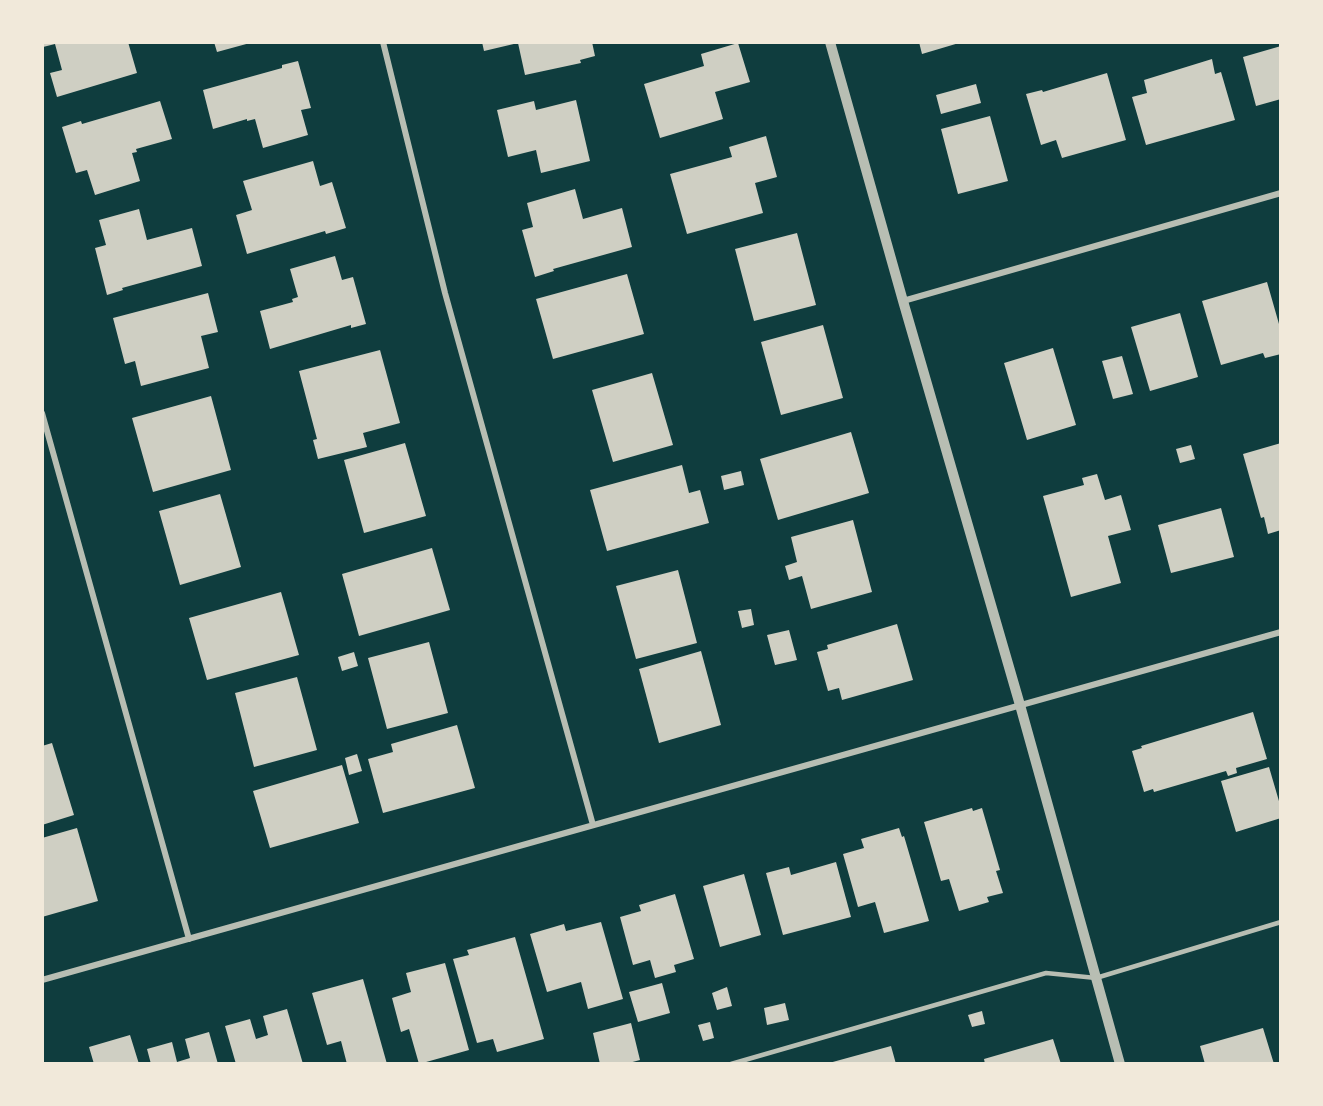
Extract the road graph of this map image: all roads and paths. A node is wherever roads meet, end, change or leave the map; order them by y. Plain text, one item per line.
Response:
1 (383, 42) edge
2 (830, 42) edge
3 (1281, 193) edge
4 (903, 301) junction
5 (42, 413) edge
6 (1281, 632) edge
7 (1020, 705) junction
8 (593, 825) junction
9 (1281, 922) edge
10 (189, 939) junction
11 (1096, 978) junction
12 (42, 980) edge
13 (731, 1064) edge
14 (1120, 1064) edge

1 - 8 street
2 - 4 street
3 - 4 street
4 - 7 street
5 - 10 street
6 - 7 street
7 - 8 street
7 - 11 street
8 - 10 street
9 - 11 lane
10 - 12 street
11 - 13 lane
11 - 14 street

